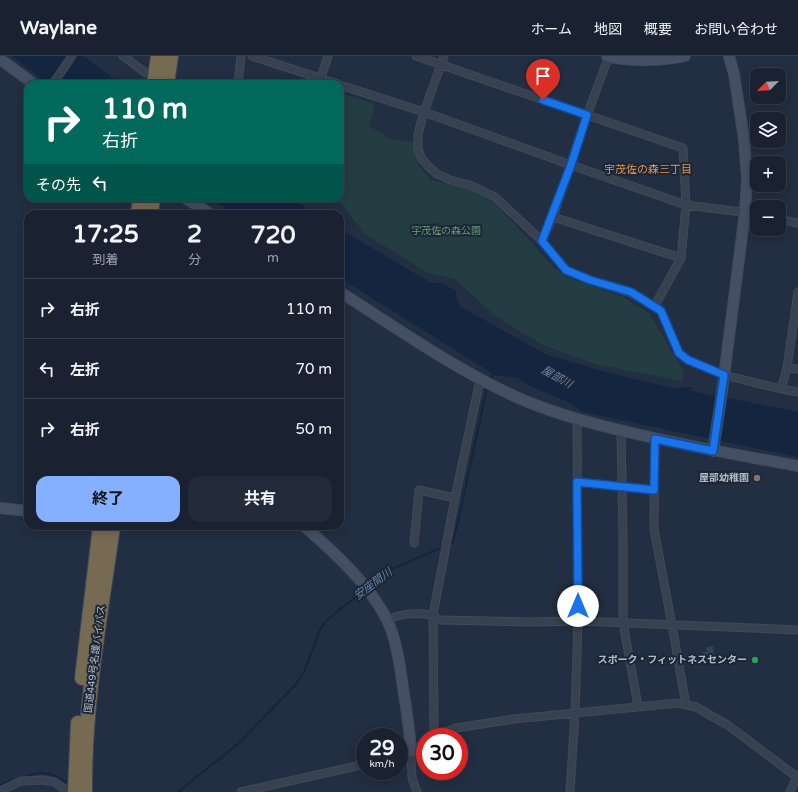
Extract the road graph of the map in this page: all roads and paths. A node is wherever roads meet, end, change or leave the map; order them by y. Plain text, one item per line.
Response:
1 (72, 56) edge
2 (122, 56) edge
3 (158, 56) edge
4 (170, 56) edge
5 (241, 56) edge
6 (252, 56) edge
7 (328, 56) edge
8 (416, 56) edge
9 (444, 56) edge
10 (608, 56) edge
11 (685, 56) edge
12 (729, 56) edge
13 (1, 61) edge
14 (441, 65) junction
15 (28, 80) edge
16 (56, 80) edge
17 (154, 80) edge
18 (167, 80) edge
19 (238, 80) edge
20 (317, 80) edge
21 (320, 80) edge
22 (344, 86) edge
23 (424, 112) junction
24 (587, 115) junction
25 (571, 165) junction
26 (192, 202) edge
27 (686, 205) junction
28 (204, 210) edge
29 (745, 212) junction
30 (750, 213) edge
31 (553, 217) junction
32 (786, 220) edge
33 (798, 223) edge
34 (542, 241) junction
35 (681, 258) junction
36 (798, 292) edge
37 (344, 295) edge
38 (654, 307) junction
39 (796, 323) edge
40 (787, 368) junction
41 (798, 369) edge
42 (724, 375) junction
43 (480, 380) junction
44 (781, 389) junction
45 (798, 392) edge
46 (577, 419) junction
47 (621, 430) junction
48 (655, 439) junction
49 (714, 447) junction
50 (798, 466) edge
51 (577, 482) junction
52 (622, 486) junction
53 (654, 490) junction
54 (455, 498) junction
55 (0, 508) edge
56 (24, 511) edge
57 (100, 530) edge
58 (112, 530) edge
59 (309, 530) edge
60 (414, 543) dead end
61 (433, 615) junction
62 (387, 620) junction
63 (578, 621) junction
64 (623, 623) junction
65 (672, 625) junction
66 (798, 630) edge
67 (686, 705) junction
68 (638, 706) junction
69 (575, 713) junction
70 (433, 728) edge
71 (456, 728) edge
72 (81, 739) junction
73 (416, 749) edge
74 (412, 752) junction
75 (408, 753) edge
76 (356, 766) edge
77 (797, 777) edge
78 (0, 791) edge
79 (68, 792) edge
80 (75, 792) edge
81 (85, 792) edge
82 (241, 792) edge
83 (417, 792) edge
84 (570, 792) edge
85 (790, 792) edge

1 - 16 street
2 - 17 street
3 - 17 highway
4 - 18 highway
5 - 19 street
6 - 20 street
7 - 21 street
8 - 14 street
9 - 14 street
10 - 11 street
10 - 24 street
12 - 29 street
13 - 15 street
14 - 23 street
14 - 24 street
22 - 23 street
23 - 25 street
23 - 34 street
24 - 25 street
24 - 27 street
25 - 27 street
25 - 31 street
26 - 28 street
27 - 29 street
27 - 35 street
29 - 30 street
29 - 42 street
31 - 34 street
31 - 35 street
32 - 33 street
34 - 38 street
35 - 38 street
36 - 39 street
37 - 43 street
38 - 42 street
39 - 40 street
40 - 41 street
40 - 44 street
42 - 44 street
42 - 49 street
43 - 46 street
43 - 54 street
44 - 45 street
46 - 47 street
46 - 51 street
47 - 48 street
47 - 52 street
48 - 49 street
48 - 53 street
49 - 50 street
51 - 52 street
51 - 63 street
52 - 53 street
52 - 64 street
53 - 65 street
54 - 60 street
54 - 61 street
55 - 56 street
57 - 72 highway, 国道449号名護バイパス
58 - 72 highway, 国道449号名護バイパス
59 - 62 street
61 - 62 street
61 - 63 street
61 - 70 street
62 - 74 street
63 - 64 street
63 - 69 street
64 - 65 street
64 - 68 street
65 - 66 street
65 - 67 street
67 - 68 street
67 - 77 street
68 - 69 street
69 - 71 street
69 - 84 street
72 - 80 highway, 国道449号名護バイパス
72 - 81 highway, 国道449号名護バイパス
73 - 74 street
74 - 75 street
74 - 83 street
76 - 82 street
77 - 85 street
78 - 79 street

